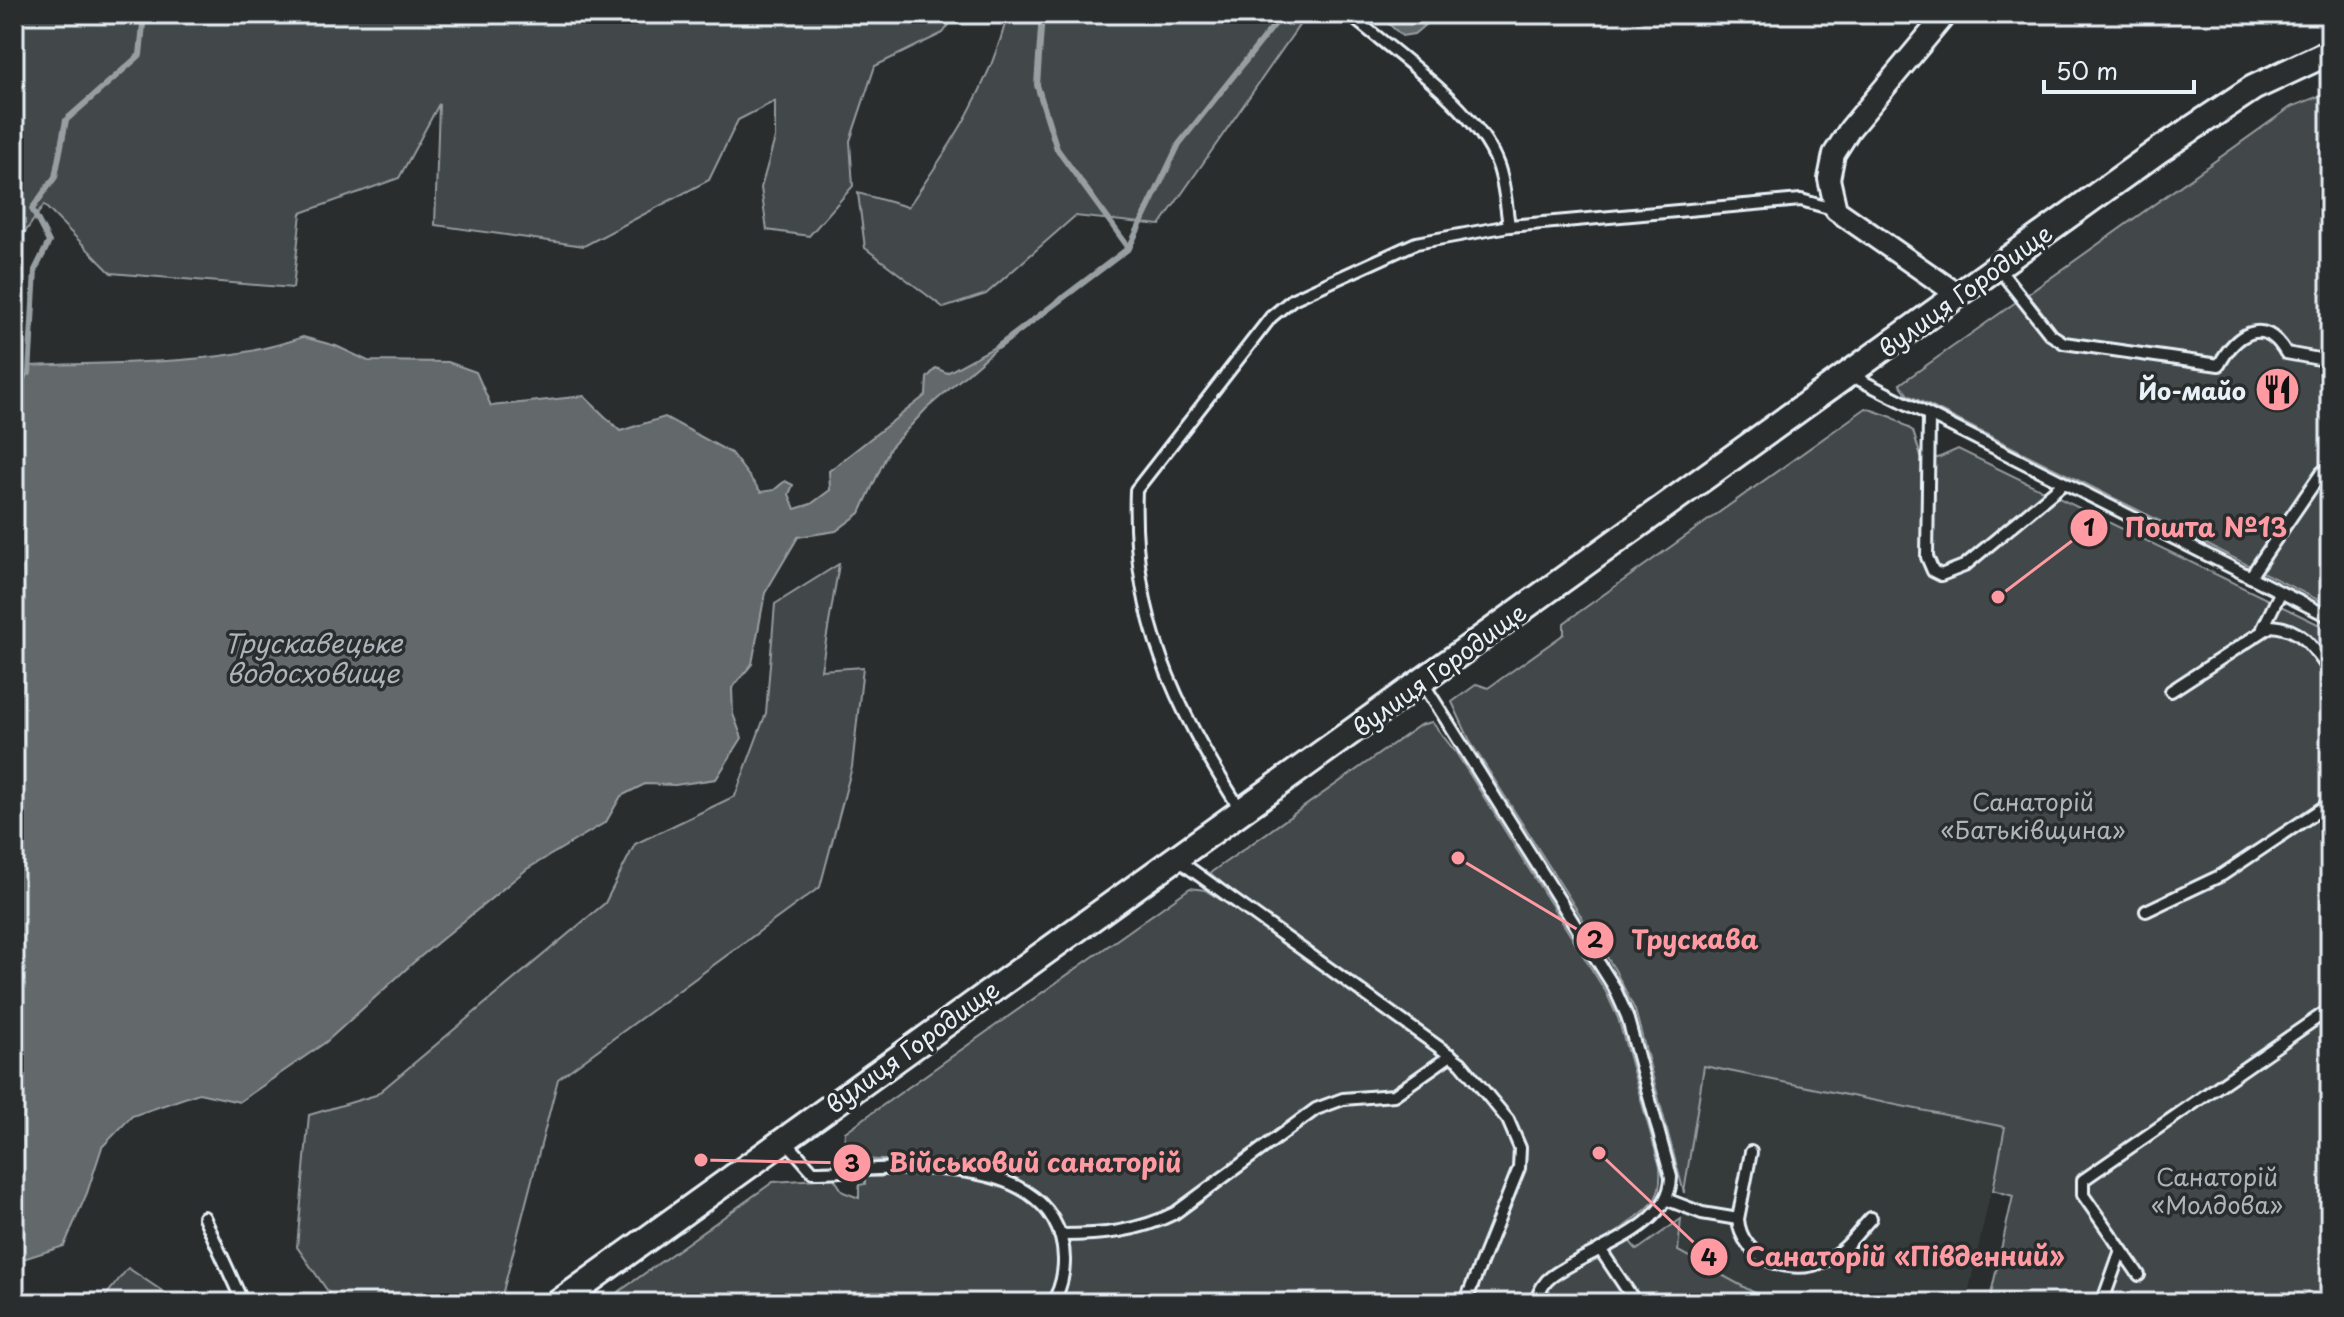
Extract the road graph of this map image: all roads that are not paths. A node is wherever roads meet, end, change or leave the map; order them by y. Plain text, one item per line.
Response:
1 (1349, 14) edge
2 (1946, 14) edge
3 (2330, 52) edge
4 (1836, 210) junction
5 (1509, 226) junction
6 (1997, 267) junction
7 (1957, 294) junction
8 (2330, 361) edge
9 (1848, 374) junction
10 (1929, 417) junction
11 (2322, 472) dead end
12 (2064, 483) junction
13 (2250, 577) junction
14 (2280, 593) junction
15 (2330, 617) edge
16 (2263, 628) junction
17 (2330, 671) edge
18 (1422, 682) junction
19 (2171, 691) dead end
20 (2330, 803) edge
21 (1241, 810) junction
22 (1175, 858) junction
23 (2146, 911) dead end
24 (2330, 1009) edge
25 (1451, 1055) junction
26 (783, 1138) junction
27 (1751, 1152) dead end
28 (1668, 1200) junction
29 (204, 1217) dead end
30 (1871, 1218) dead end
31 (1738, 1219) junction
32 (1060, 1235) junction
33 (1600, 1249) junction
34 (2121, 1250) junction
35 (2139, 1275) dead end
36 (243, 1303) edge
37 (558, 1303) edge
38 (1052, 1303) edge
39 (1465, 1303) edge
40 (1534, 1303) edge
41 (1636, 1303) edge
42 (2102, 1303) edge

1 - 5 lane
2 - 4 street
3 - 6 street, вулиця Городище
4 - 5 lane
4 - 7 street
5 - 21 lane
6 - 7 street, вулиця Городище
6 - 8 lane
7 - 9 street, вулиця Городище
9 - 10 lane
9 - 18 street, вулиця Городище
10 - 12 lane
10 - 12 lane
11 - 13 lane
12 - 13 lane
13 - 14 lane
14 - 15 lane
14 - 16 lane
16 - 17 lane
16 - 19 lane
18 - 21 street, вулиця Городище
18 - 28 lane
20 - 23 lane
21 - 22 street, вулиця Городище
22 - 25 lane
22 - 26 street, вулиця Городище
24 - 34 lane
25 - 32 lane
25 - 39 lane
26 - 32 lane
26 - 37 street, вулиця Городище
27 - 31 lane
28 - 31 lane
28 - 33 lane
29 - 36 lane
30 - 31 lane
32 - 38 lane
33 - 40 lane
33 - 41 lane
34 - 35 lane
34 - 42 lane

